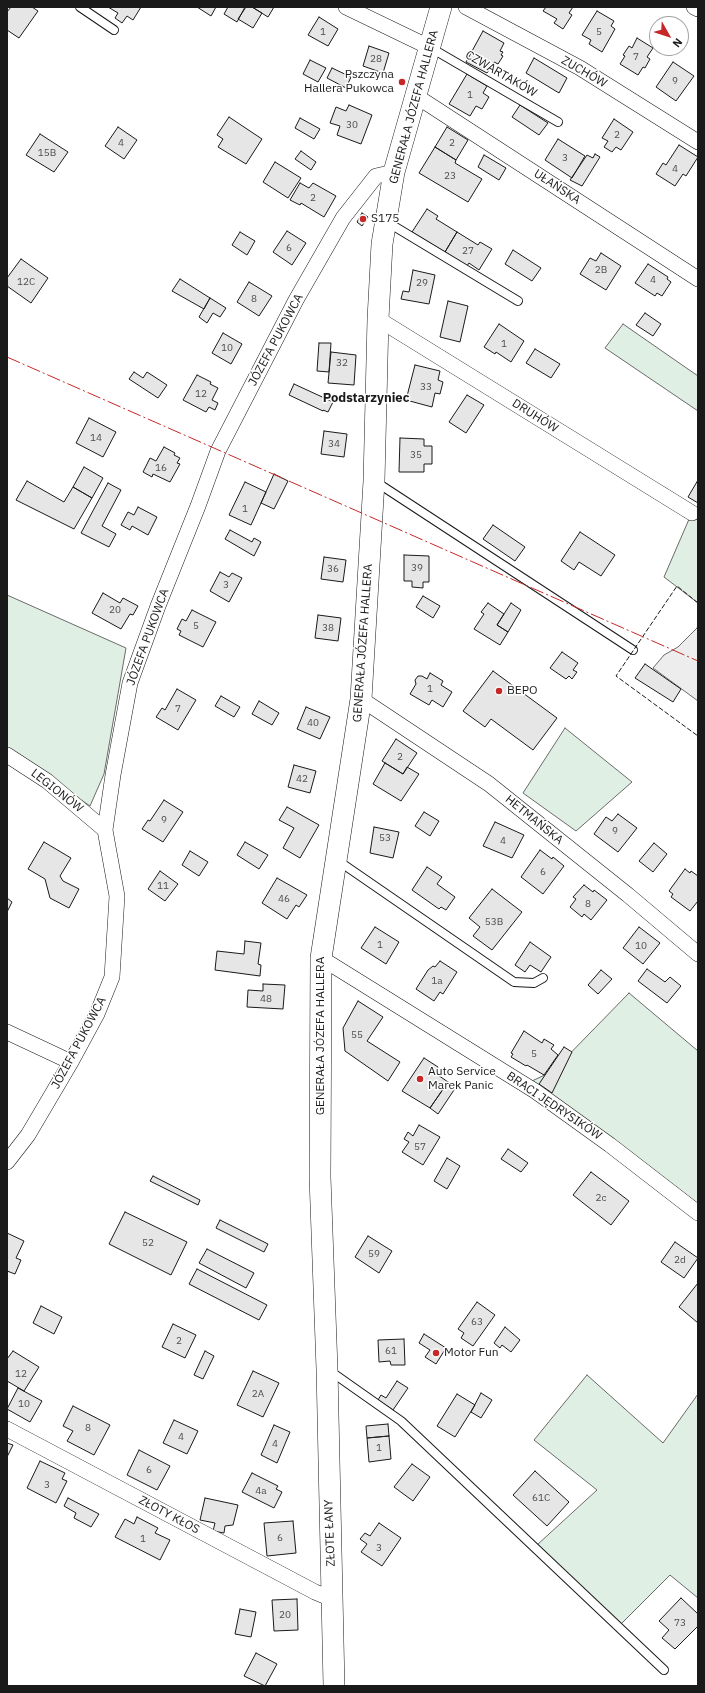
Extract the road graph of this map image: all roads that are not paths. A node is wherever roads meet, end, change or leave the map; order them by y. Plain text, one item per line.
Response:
1 (80, 7) edge
2 (346, 7) edge
3 (441, 7) edge
4 (466, 7) edge
5 (694, 7) edge
6 (698, 9) edge
7 (114, 30) dead end
8 (431, 48) junction
9 (416, 96) junction
10 (558, 122) dead end
11 (698, 142) edge
12 (394, 172) junction
13 (386, 222) junction
14 (698, 279) edge
15 (518, 300) dead end
16 (378, 319) junction
17 (374, 481) junction
18 (692, 513) dead end
19 (633, 650) dead end
20 (361, 699) junction
21 (7, 755) edge
22 (105, 830) junction
23 (336, 859) junction
24 (698, 954) edge
25 (321, 958) junction
26 (543, 978) dead end
27 (7, 1032) edge
28 (71, 1062) junction
29 (7, 1162) edge
30 (698, 1213) edge
31 (327, 1374) junction
32 (7, 1429) edge
33 (332, 1599) junction
34 (664, 1670) dead end
35 (334, 1686) edge

1 - 7 lane
2 - 8 street
3 - 8 street, GENERAŁA JÓZEFA HALLERA
4 - 11 street, ZUCHÓW
5 - 6 street
8 - 9 street, GENERAŁA JÓZEFA HALLERA
8 - 10 lane, CZWARTAKÓW
9 - 12 street, GENERAŁA JÓZEFA HALLERA
9 - 14 street, UŁAŃSKA
12 - 13 street, GENERAŁA JÓZEFA HALLERA
12 - 22 street, JÓZEFA PUKOWCA
13 - 15 lane
13 - 16 street, GENERAŁA JÓZEFA HALLERA
16 - 17 street, GENERAŁA JÓZEFA HALLERA
16 - 18 street, DRUHÓW
17 - 19 lane
17 - 20 street, GENERAŁA JÓZEFA HALLERA
20 - 23 street, GENERAŁA JÓZEFA HALLERA
20 - 24 street, HETMAŃSKA
21 - 22 street, LEGIONÓW
22 - 28 street, JÓZEFA PUKOWCA
23 - 25 street, GENERAŁA JÓZEFA HALLERA
23 - 26 lane
25 - 30 street, BRACI JĘDRYSIKÓW
25 - 31 street, GENERAŁA JÓZEFA HALLERA
27 - 28 street
28 - 29 street, JÓZEFA PUKOWCA
31 - 33 street, ZŁOTE ŁANY
31 - 34 lane
32 - 33 street, ZŁOTY KŁOS
33 - 35 street, ZŁOTE ŁANY

